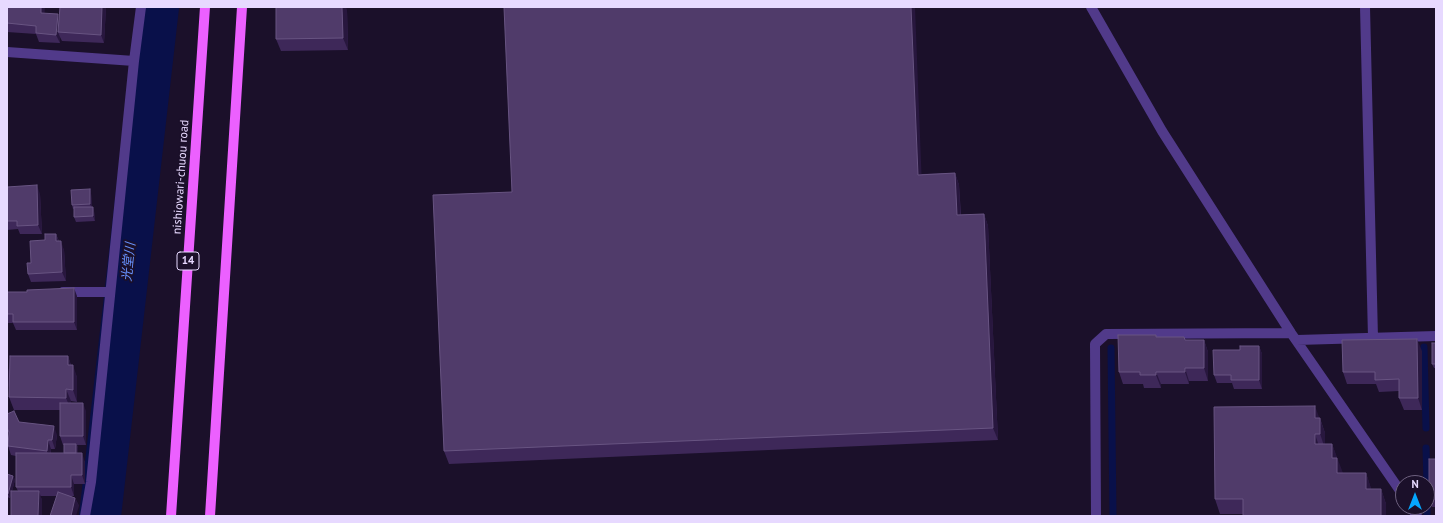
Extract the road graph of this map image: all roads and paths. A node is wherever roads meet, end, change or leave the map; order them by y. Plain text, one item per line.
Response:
1 (141, 7) edge
2 (205, 7) edge
3 (242, 7) edge
4 (1091, 7) edge
5 (1366, 7) edge
6 (7, 52) edge
7 (134, 61) junction
8 (55, 292) edge
9 (110, 292) junction
10 (1294, 336) junction
11 (1436, 336) edge
12 (1373, 338) junction
13 (1395, 483) edge
14 (85, 516) edge
15 (171, 516) edge
16 (210, 516) edge
17 (1096, 516) edge

1 - 7 street
2 - 15 main road, nishiowari-chuou road / 14
3 - 16 main road
4 - 10 street
5 - 12 street
6 - 7 street
7 - 9 street
8 - 9 street
9 - 14 street
10 - 12 street
10 - 13 street
10 - 17 street
11 - 12 street

